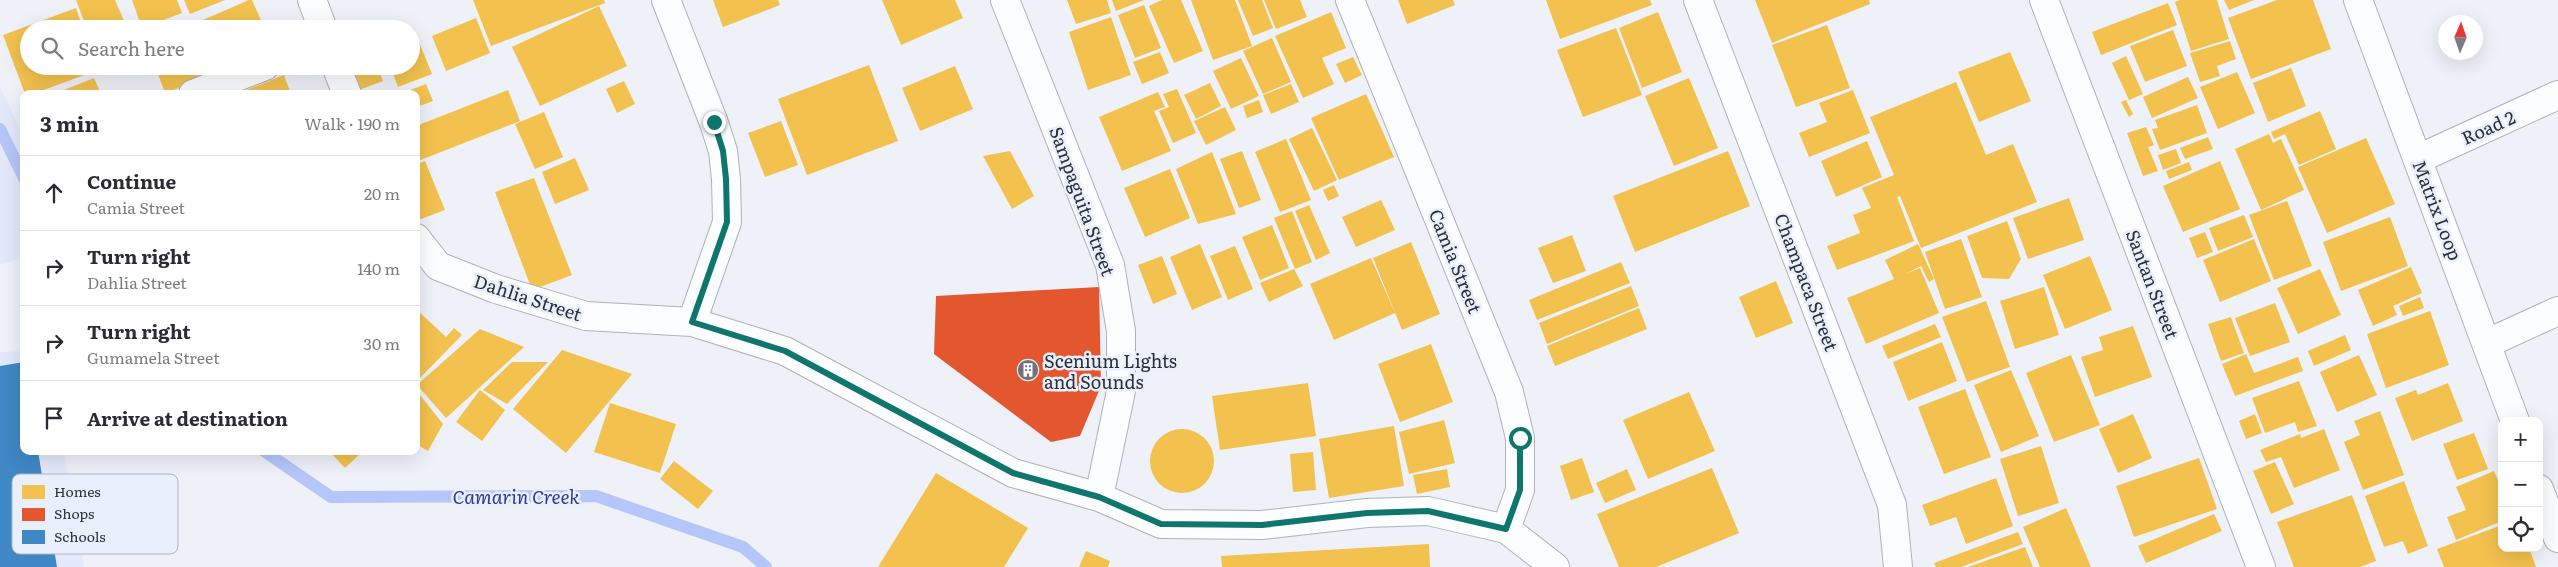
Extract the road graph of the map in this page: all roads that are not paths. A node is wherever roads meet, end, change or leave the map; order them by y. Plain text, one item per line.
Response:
1 (312, 0) edge
2 (666, 0) edge
3 (1006, 0) edge
4 (1350, 0) edge
5 (1698, 0) edge
6 (2044, 0) edge
7 (2358, 0) edge
8 (319, 20) edge
9 (242, 75) edge
10 (339, 75) edge
11 (203, 90) edge
12 (345, 90) edge
13 (2558, 95) edge
14 (2418, 159) junction
15 (420, 243) edge
16 (2558, 311) edge
17 (692, 322) junction
18 (2488, 343) junction
19 (2514, 417) edge
20 (1099, 497) junction
21 (2543, 499) edge
22 (1506, 529) junction
23 (2558, 538) edge
24 (1555, 567) edge
25 (1898, 567) edge
26 (2261, 567) edge

1 - 8 street
2 - 17 street
3 - 20 street, Sampaguita Street
4 - 22 street, Camia Street
5 - 25 street, Champaca Street
6 - 26 street, Santan Street
7 - 14 street, Matrix Loop
9 - 11 street
10 - 12 street
13 - 14 street, Road 2
14 - 18 street, Matrix Loop
15 - 17 street, Dahlia Street
16 - 18 street
17 - 20 street, Dahlia Street
18 - 19 street, Matrix Loop
20 - 22 street, Dahlia Street
21 - 23 street
22 - 24 street, Dahlia Street

